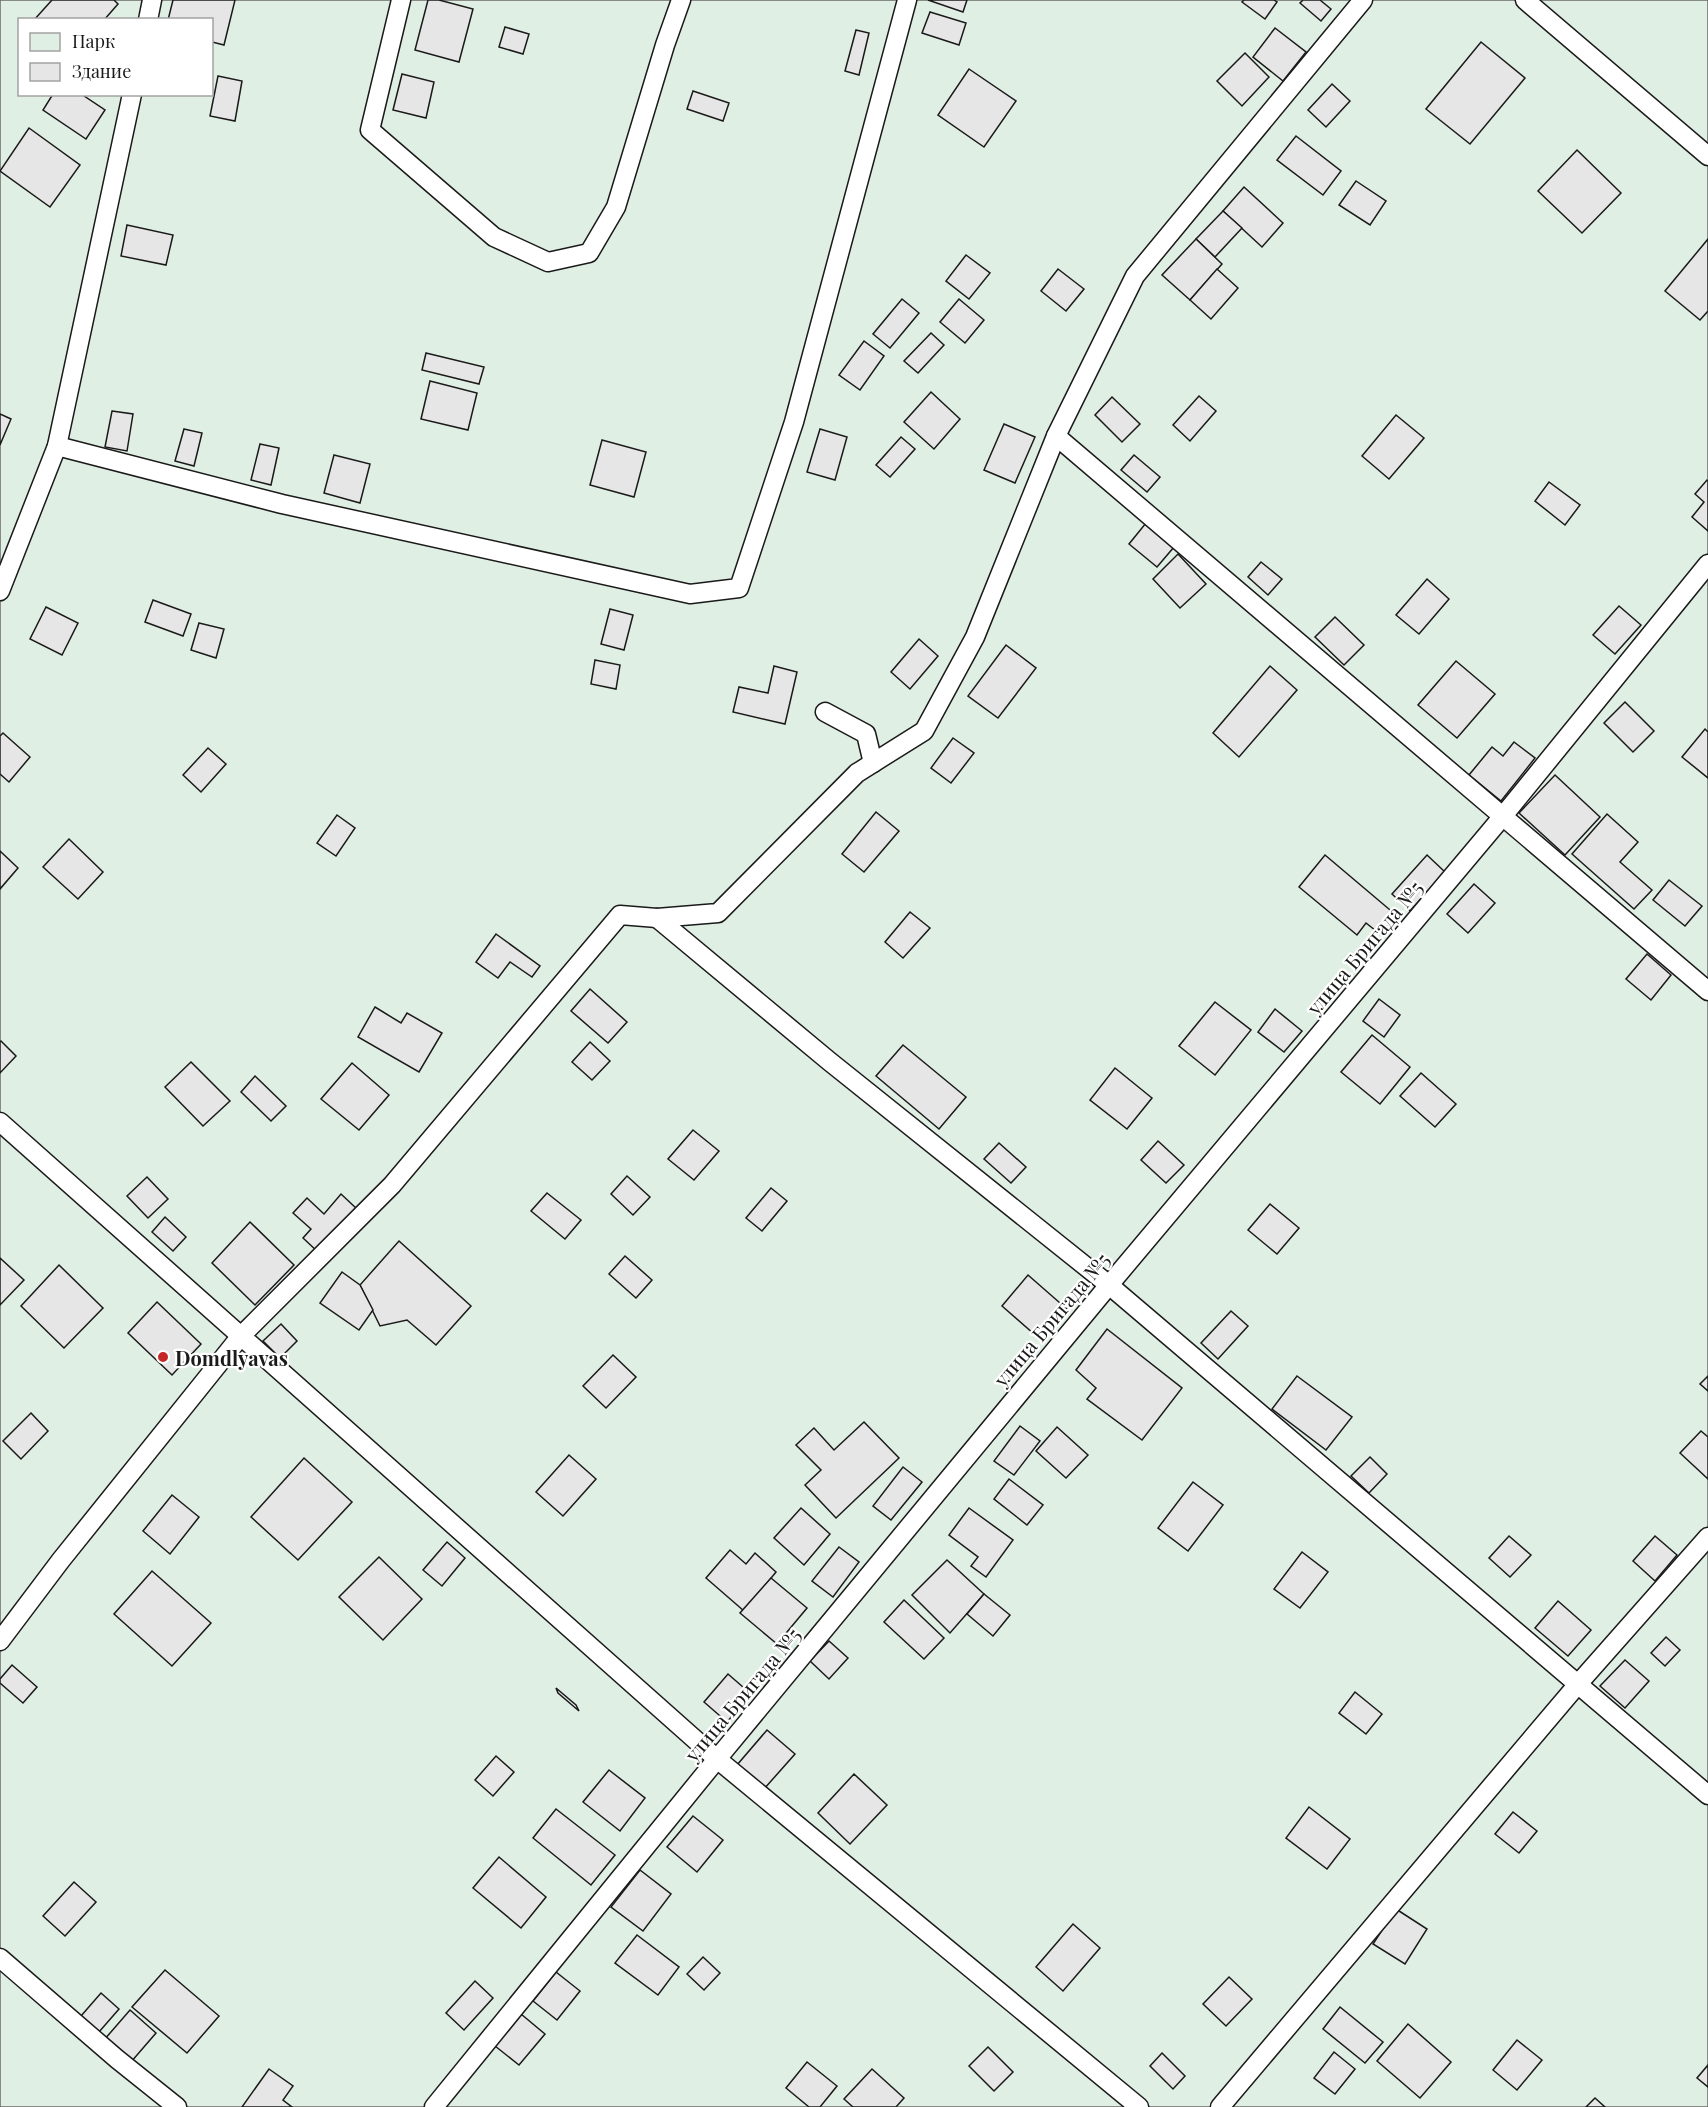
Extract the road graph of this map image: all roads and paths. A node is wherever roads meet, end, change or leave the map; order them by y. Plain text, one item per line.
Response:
1 (152, 0) edge
2 (401, 0) edge
3 (681, 0) edge
4 (907, 0) edge
5 (1363, 0) edge
6 (1525, 0) edge
7 (148, 18) edge
8 (132, 96) edge
9 (1708, 156) edge
10 (1056, 436) junction
11 (57, 446) junction
12 (1708, 564) edge
13 (0, 591) edge
14 (825, 712) dead end
15 (873, 763) junction
16 (1503, 816) junction
17 (657, 918) junction
18 (1708, 991) edge
19 (0, 1122) edge
20 (1108, 1285) junction
21 (240, 1337) junction
22 (1708, 1537) edge
23 (0, 1641) edge
24 (1578, 1684) junction
25 (717, 1759) junction
26 (1708, 1795) edge
27 (0, 1958) edge
28 (177, 2107) edge
29 (434, 2107) edge
30 (1139, 2107) edge
31 (1220, 2107) edge

1 - 7 lane
2 - 3 lane
4 - 11 lane
5 - 10 lane
6 - 9 lane
8 - 11 lane
10 - 15 lane
10 - 16 lane
11 - 13 lane
12 - 16 lane, улица Бригада №5
14 - 15 lane
15 - 17 lane
16 - 18 lane
16 - 20 lane, улица Бригада №5
17 - 20 lane
17 - 21 lane
19 - 21 lane
20 - 24 lane
20 - 25 lane, улица Бригада №5
21 - 23 lane
21 - 25 lane
22 - 24 lane
24 - 26 lane
24 - 31 lane
25 - 29 lane, улица Бригада №5
25 - 30 lane
27 - 28 lane

